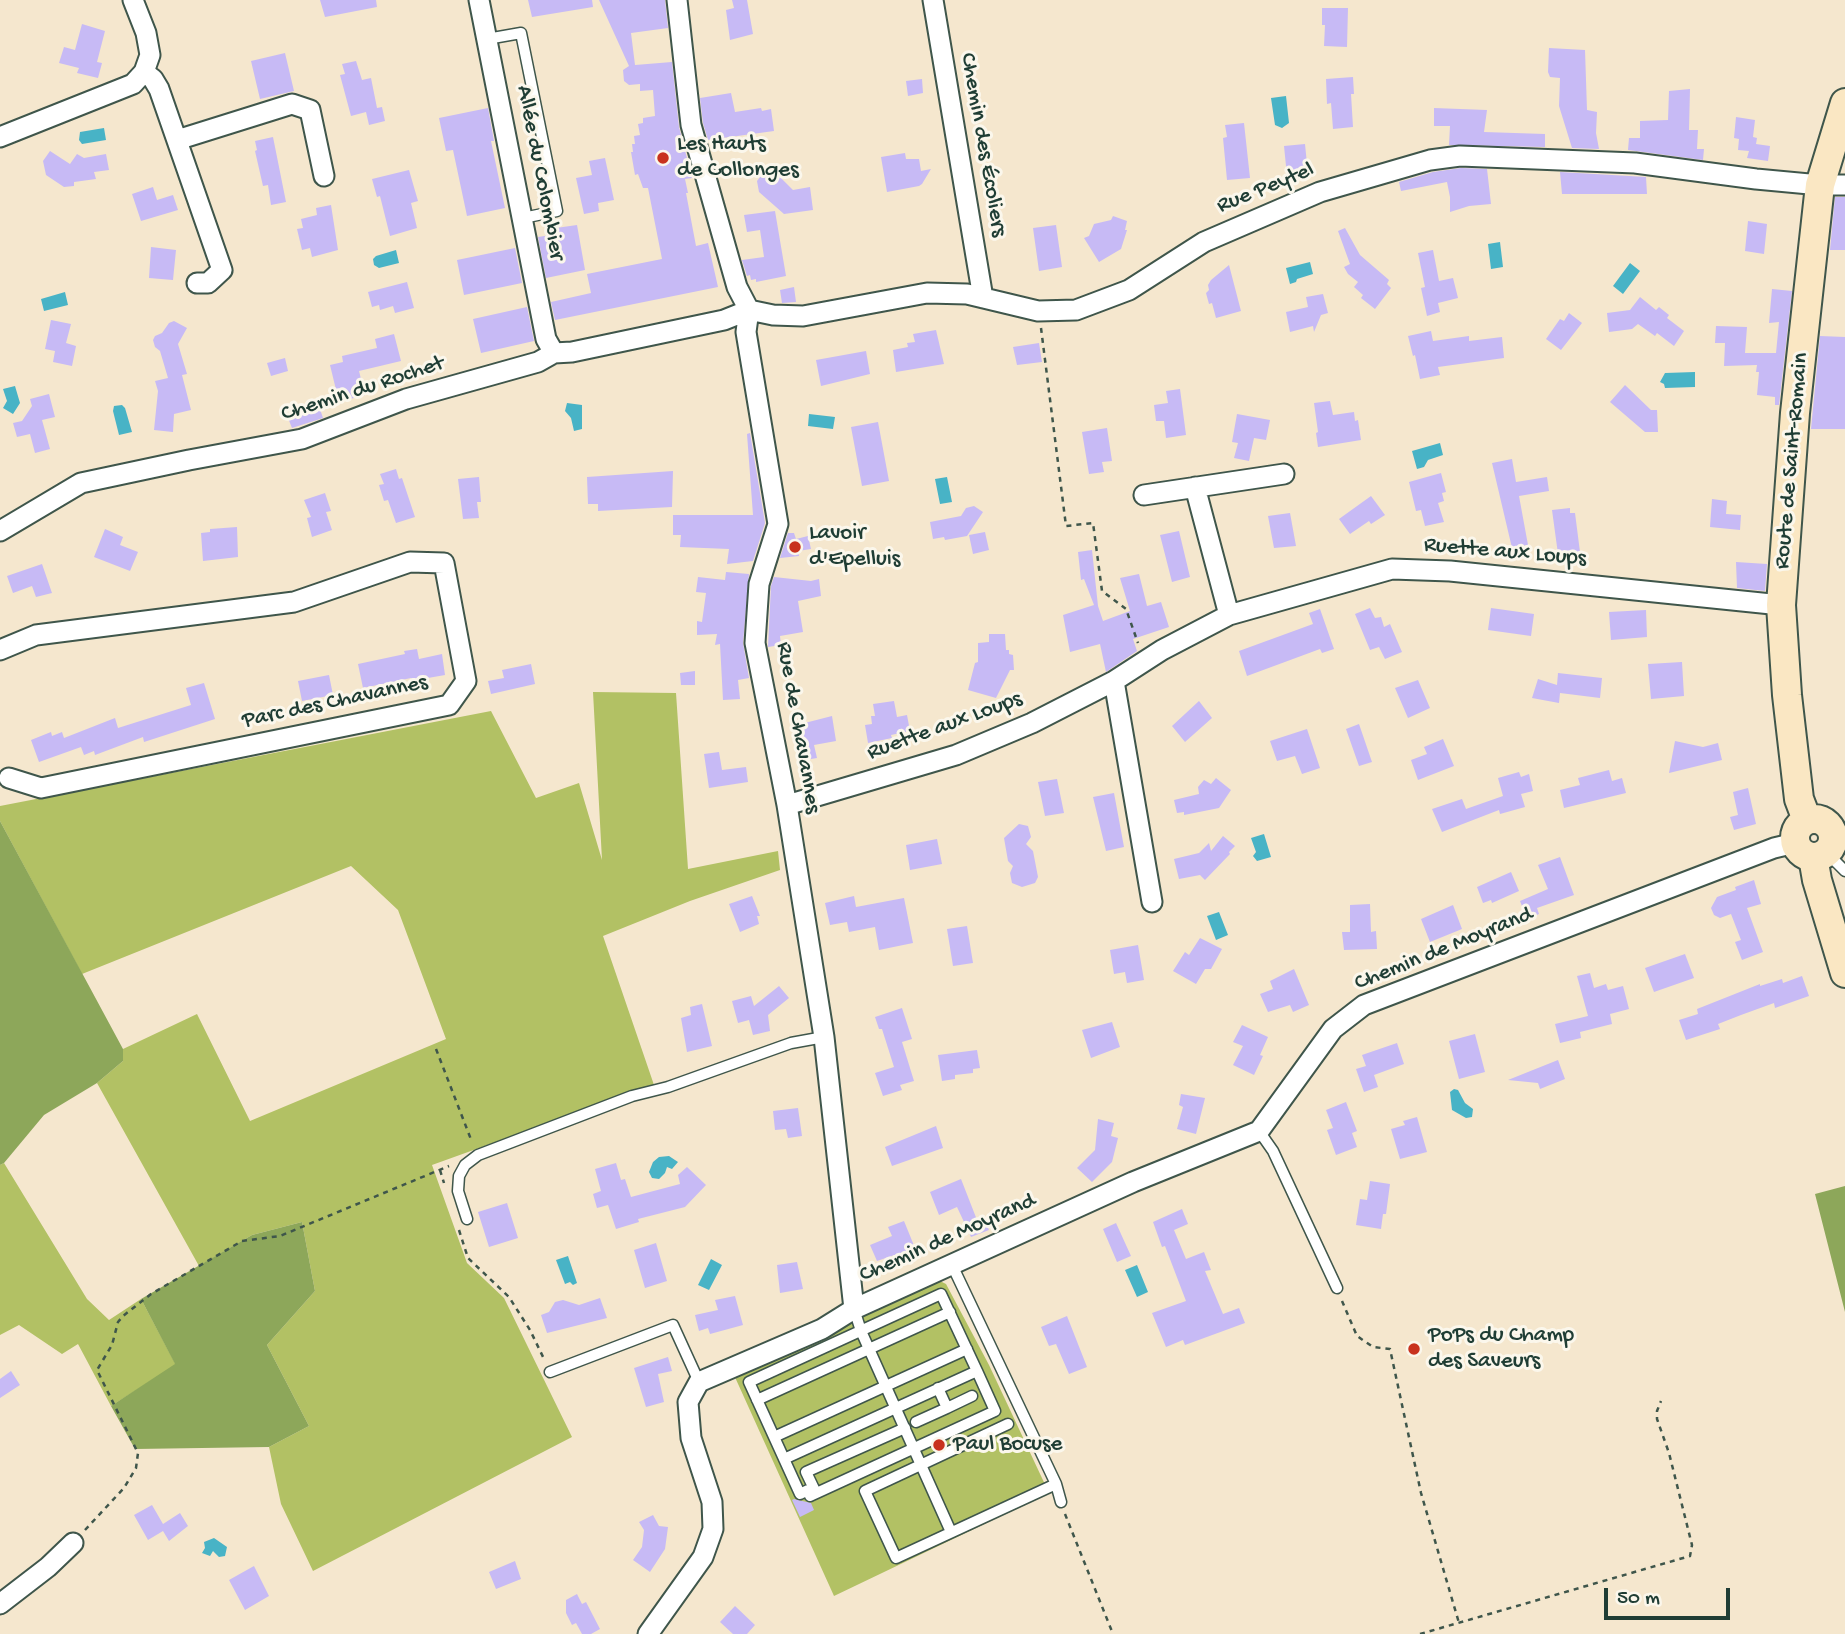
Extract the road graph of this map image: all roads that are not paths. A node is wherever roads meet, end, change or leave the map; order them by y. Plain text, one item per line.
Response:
1 (133, 0) edge
2 (479, 0) edge
3 (677, 0) edge
4 (933, 0) edge
5 (487, 39) junction
6 (144, 72) junction
7 (1845, 103) edge
8 (0, 138) edge
9 (177, 140) junction
10 (324, 176) dead end
11 (1833, 185) edge
12 (523, 218) junction
13 (197, 283) dead end
14 (984, 298) junction
15 (749, 310) junction
16 (554, 353) junction
17 (1284, 474) dead end
18 (1195, 487) junction
19 (1144, 495) dead end
20 (0, 531) edge
21 (1781, 605) junction
22 (1229, 615) junction
23 (0, 650) edge
24 (1114, 681) junction
25 (9, 778) dead end
26 (787, 804) junction
27 (1823, 846) edge
28 (1152, 902) dead end
29 (1845, 973) edge
30 (824, 1037) junction
31 (1259, 1131) junction
32 (467, 1219) dead end
33 (951, 1265) junction
34 (1337, 1289) road end
35 (854, 1309) junction
36 (950, 1312) junction
37 (861, 1331) junction
38 (869, 1349) junction
39 (967, 1349) junction
40 (977, 1371) junction
41 (550, 1372) road end
42 (699, 1382) junction
43 (886, 1386) junction
44 (938, 1388) junction
45 (972, 1396) dead end
46 (757, 1400) junction
47 (895, 1407) junction
48 (947, 1408) junction
49 (916, 1422) dead end
50 (1008, 1424) dead end
51 (905, 1428) junction
52 (774, 1437) junction
53 (914, 1448) junction
54 (784, 1459) junction
55 (921, 1465) junction
56 (1056, 1484) junction
57 (816, 1493) junction
58 (1061, 1502) road end
59 (951, 1532) junction
60 (73, 1543) road end
61 (0, 1604) edge
62 (648, 1634) edge

1 - 6 street
2 - 5 street, Allée du Colombier
3 - 15 street, Rue de Chavannes
4 - 14 street, Chemin des Écoliers
5 - 12 street, Allée du Colombier
5 - 12 lane
6 - 8 street
6 - 9 street
7 - 11 main road, Route de Saint-Romain
9 - 10 street
9 - 13 street
11 - 14 street, Rue Peytel
11 - 21 main road, Route de Saint-Romain
12 - 16 street, Allée du Colombier
14 - 15 street, Rue Peytel
15 - 16 street, Chemin du Rochet
15 - 26 street, Rue de Chavannes
16 - 20 street, Chemin du Rochet
17 - 18 street
18 - 19 street
18 - 22 street
21 - 22 street, Ruette aux Loups
21 - 27 main road, Route de Saint-Romain
22 - 24 street, Ruette aux Loups
23 - 25 street, Parc des Chavannes
24 - 26 street, Ruette aux Loups
24 - 28 street
26 - 30 street, Rue de Chavannes
27 - 29 main road, Route de Saint-Romain
27 - 31 street, Chemin de Moyrand
30 - 32 lane
30 - 35 street, Rue de Chavannes
31 - 33 street, Chemin de Moyrand
31 - 34 lane
33 - 35 street, Chemin de Moyrand
33 - 56 lane
35 - 37 lane
35 - 42 street, Chemin de Moyrand
36 - 37 lane
36 - 38 lane
36 - 39 lane
37 - 38 lane
37 - 46 lane
38 - 43 lane
38 - 46 lane
39 - 40 lane
39 - 43 lane
40 - 44 lane
40 - 53 lane
41 - 42 lane
42 - 62 street
43 - 47 lane
43 - 52 lane
44 - 47 lane
44 - 48 lane
45 - 48 lane
46 - 52 lane
47 - 51 lane
47 - 54 lane
48 - 49 lane
50 - 55 lane
51 - 53 lane
51 - 57 lane
52 - 54 lane
53 - 55 lane
53 - 57 lane
54 - 57 lane
55 - 59 lane
55 - 59 lane
56 - 58 lane
56 - 59 lane
60 - 61 street

